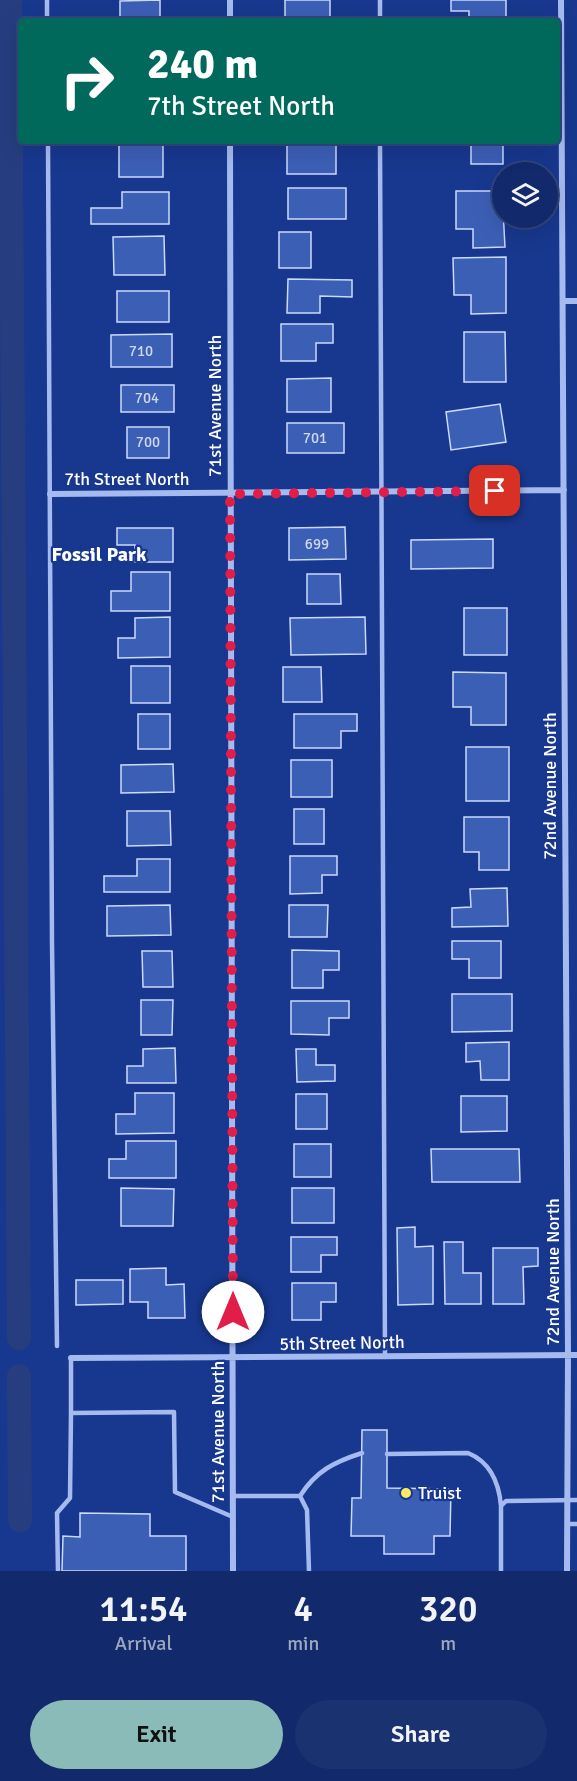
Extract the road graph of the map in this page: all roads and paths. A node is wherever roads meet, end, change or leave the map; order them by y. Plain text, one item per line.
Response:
1 (47, 0) edge
2 (230, 0) edge
3 (380, 0) edge
4 (561, 0) edge
5 (47, 18) edge
6 (230, 18) edge
7 (380, 18) edge
8 (48, 144) edge
9 (230, 144) edge
10 (380, 144) edge
11 (563, 301) junction
12 (577, 301) edge
13 (564, 490) junction
14 (380, 492) junction
15 (50, 494) junction
16 (230, 494) junction
17 (57, 1346) dead end
18 (568, 1355) junction
19 (577, 1355) edge
20 (385, 1357) junction
21 (71, 1358) joint
22 (233, 1359) junction
23 (71, 1413) junction
24 (362, 1453) dead end
25 (387, 1454) dead end
26 (233, 1496) junction
27 (300, 1496) junction
28 (567, 1499) junction
29 (577, 1500) edge
30 (501, 1506) junction
31 (233, 1517) junction
32 (567, 1524) junction
33 (577, 1524) edge
34 (58, 1571) edge
35 (233, 1571) edge
36 (309, 1571) edge
37 (501, 1571) edge
38 (567, 1571) edge

1 - 5 lane
2 - 6 street
3 - 7 lane
4 - 11 street, 72nd Avenue North
8 - 15 lane
9 - 16 street, 71st Avenue North
10 - 14 lane
11 - 12 street
11 - 13 street, 72nd Avenue North
13 - 14 street, 7th Street North
13 - 18 street, 72nd Avenue North
14 - 16 street, 7th Street North
14 - 20 lane
15 - 16 street, 7th Street North
15 - 17 lane
16 - 22 street, 71st Avenue North
18 - 19 street, 5th Street North
18 - 20 street, 5th Street North
18 - 28 street, 72nd Avenue North
20 - 22 street, 5th Street North
21 - 22 street, 5th Street North
21 - 23 lane
22 - 26 street, 71st Avenue North
23 - 31 lane
23 - 34 lane
24 - 27 lane
25 - 30 lane
26 - 27 lane
26 - 31 street, 71st Avenue North
27 - 36 lane
28 - 29 lane
28 - 30 lane
28 - 32 street, 72nd Avenue North
30 - 37 lane
31 - 35 street, 71st Avenue North
32 - 33 lane
32 - 38 street, 72nd Avenue North

